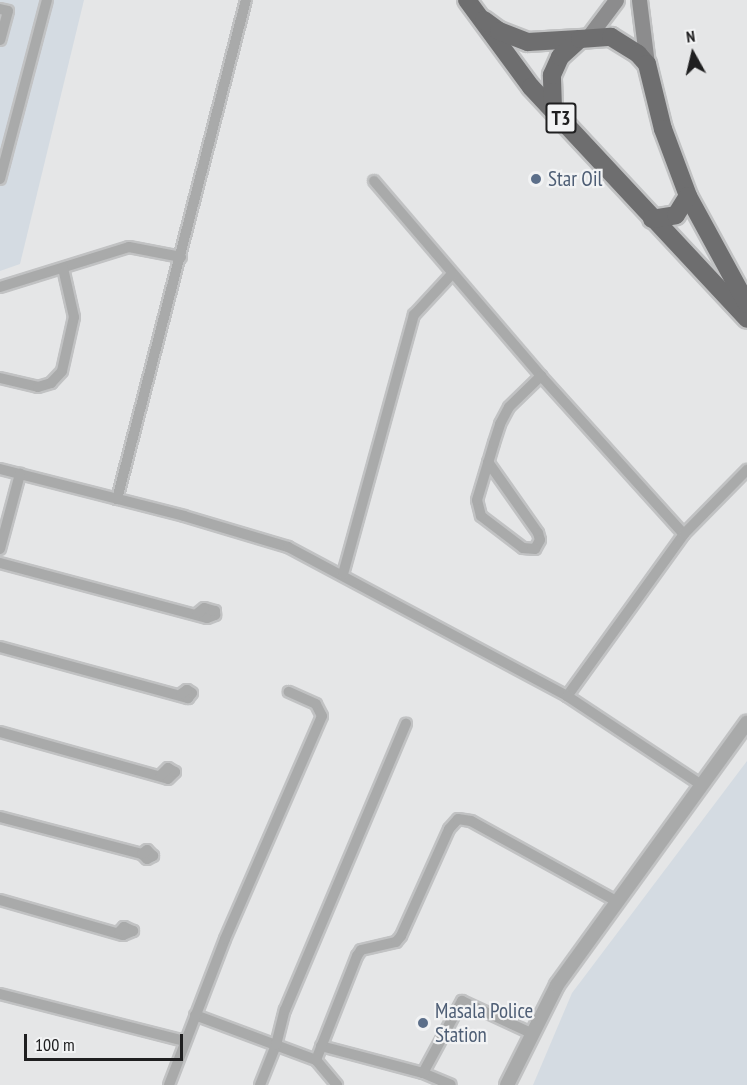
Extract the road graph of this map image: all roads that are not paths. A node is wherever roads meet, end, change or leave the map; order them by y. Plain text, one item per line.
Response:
1 (13, 0) edge
2 (47, 0) edge
3 (246, 0) edge
4 (616, 0) edge
5 (639, 0) edge
6 (471, 7) edge
7 (4, 10) edge
8 (584, 38) junction
9 (0, 40) edge
10 (647, 64) junction
11 (552, 108) junction
12 (0, 179) edge
13 (374, 181) dead end
14 (688, 196) junction
15 (652, 219) junction
16 (181, 257) junction
17 (63, 268) junction
18 (452, 274) junction
19 (0, 287) edge
20 (747, 304) edge
21 (747, 319) edge
22 (541, 376) junction
23 (0, 378) edge
24 (488, 462) junction
25 (0, 469) edge
26 (747, 470) edge
27 (20, 474) junction
28 (117, 499) junction
29 (684, 534) junction
30 (0, 549) edge
31 (0, 563) edge
32 (344, 574) junction
33 (198, 613) dead end
34 (0, 647) edge
35 (289, 692) dead end
36 (181, 694) dead end
37 (567, 696) junction
38 (747, 723) edge
39 (406, 724) dead end
40 (0, 732) edge
41 (161, 775) dead end
42 (703, 786) junction
43 (0, 817) edge
44 (142, 854) dead end
45 (0, 900) edge
46 (618, 902) junction
47 (119, 932) dead end
48 (0, 994) edge
49 (195, 1015) junction
50 (531, 1033) junction
51 (185, 1041) junction
52 (276, 1045) junction
53 (321, 1046) junction
54 (316, 1060) junction
55 (423, 1073) junction
56 (169, 1085) edge
57 (260, 1085) edge
58 (337, 1085) edge
59 (451, 1085) edge
60 (507, 1085) edge

1 - 7 street
2 - 12 street
3 - 16 street
4 - 8 main road
5 - 10 main road
6 - 8 highway, T3
6 - 11 highway, T3
7 - 9 street
8 - 10 highway, T3
8 - 11 highway, T3
10 - 14 highway
11 - 15 highway, T3
13 - 18 street
14 - 15 highway
14 - 20 highway
15 - 21 highway, T3
16 - 17 street
16 - 28 street
17 - 19 street
17 - 23 street
18 - 22 street
18 - 32 street
22 - 24 street
22 - 29 street
24 - 24 street
25 - 27 street
26 - 29 street
27 - 28 street
27 - 30 street
28 - 32 street
29 - 37 street
31 - 33 street
32 - 37 street
34 - 36 street
35 - 49 street
37 - 42 street
38 - 42 street
39 - 52 street
40 - 41 street
42 - 46 street
43 - 44 street
45 - 47 street
46 - 50 street
46 - 53 street
48 - 51 street
49 - 51 street
49 - 52 street
50 - 55 street
50 - 60 street
51 - 56 street
52 - 54 street
52 - 57 street
53 - 54 street
53 - 55 street
54 - 58 street
55 - 59 street

